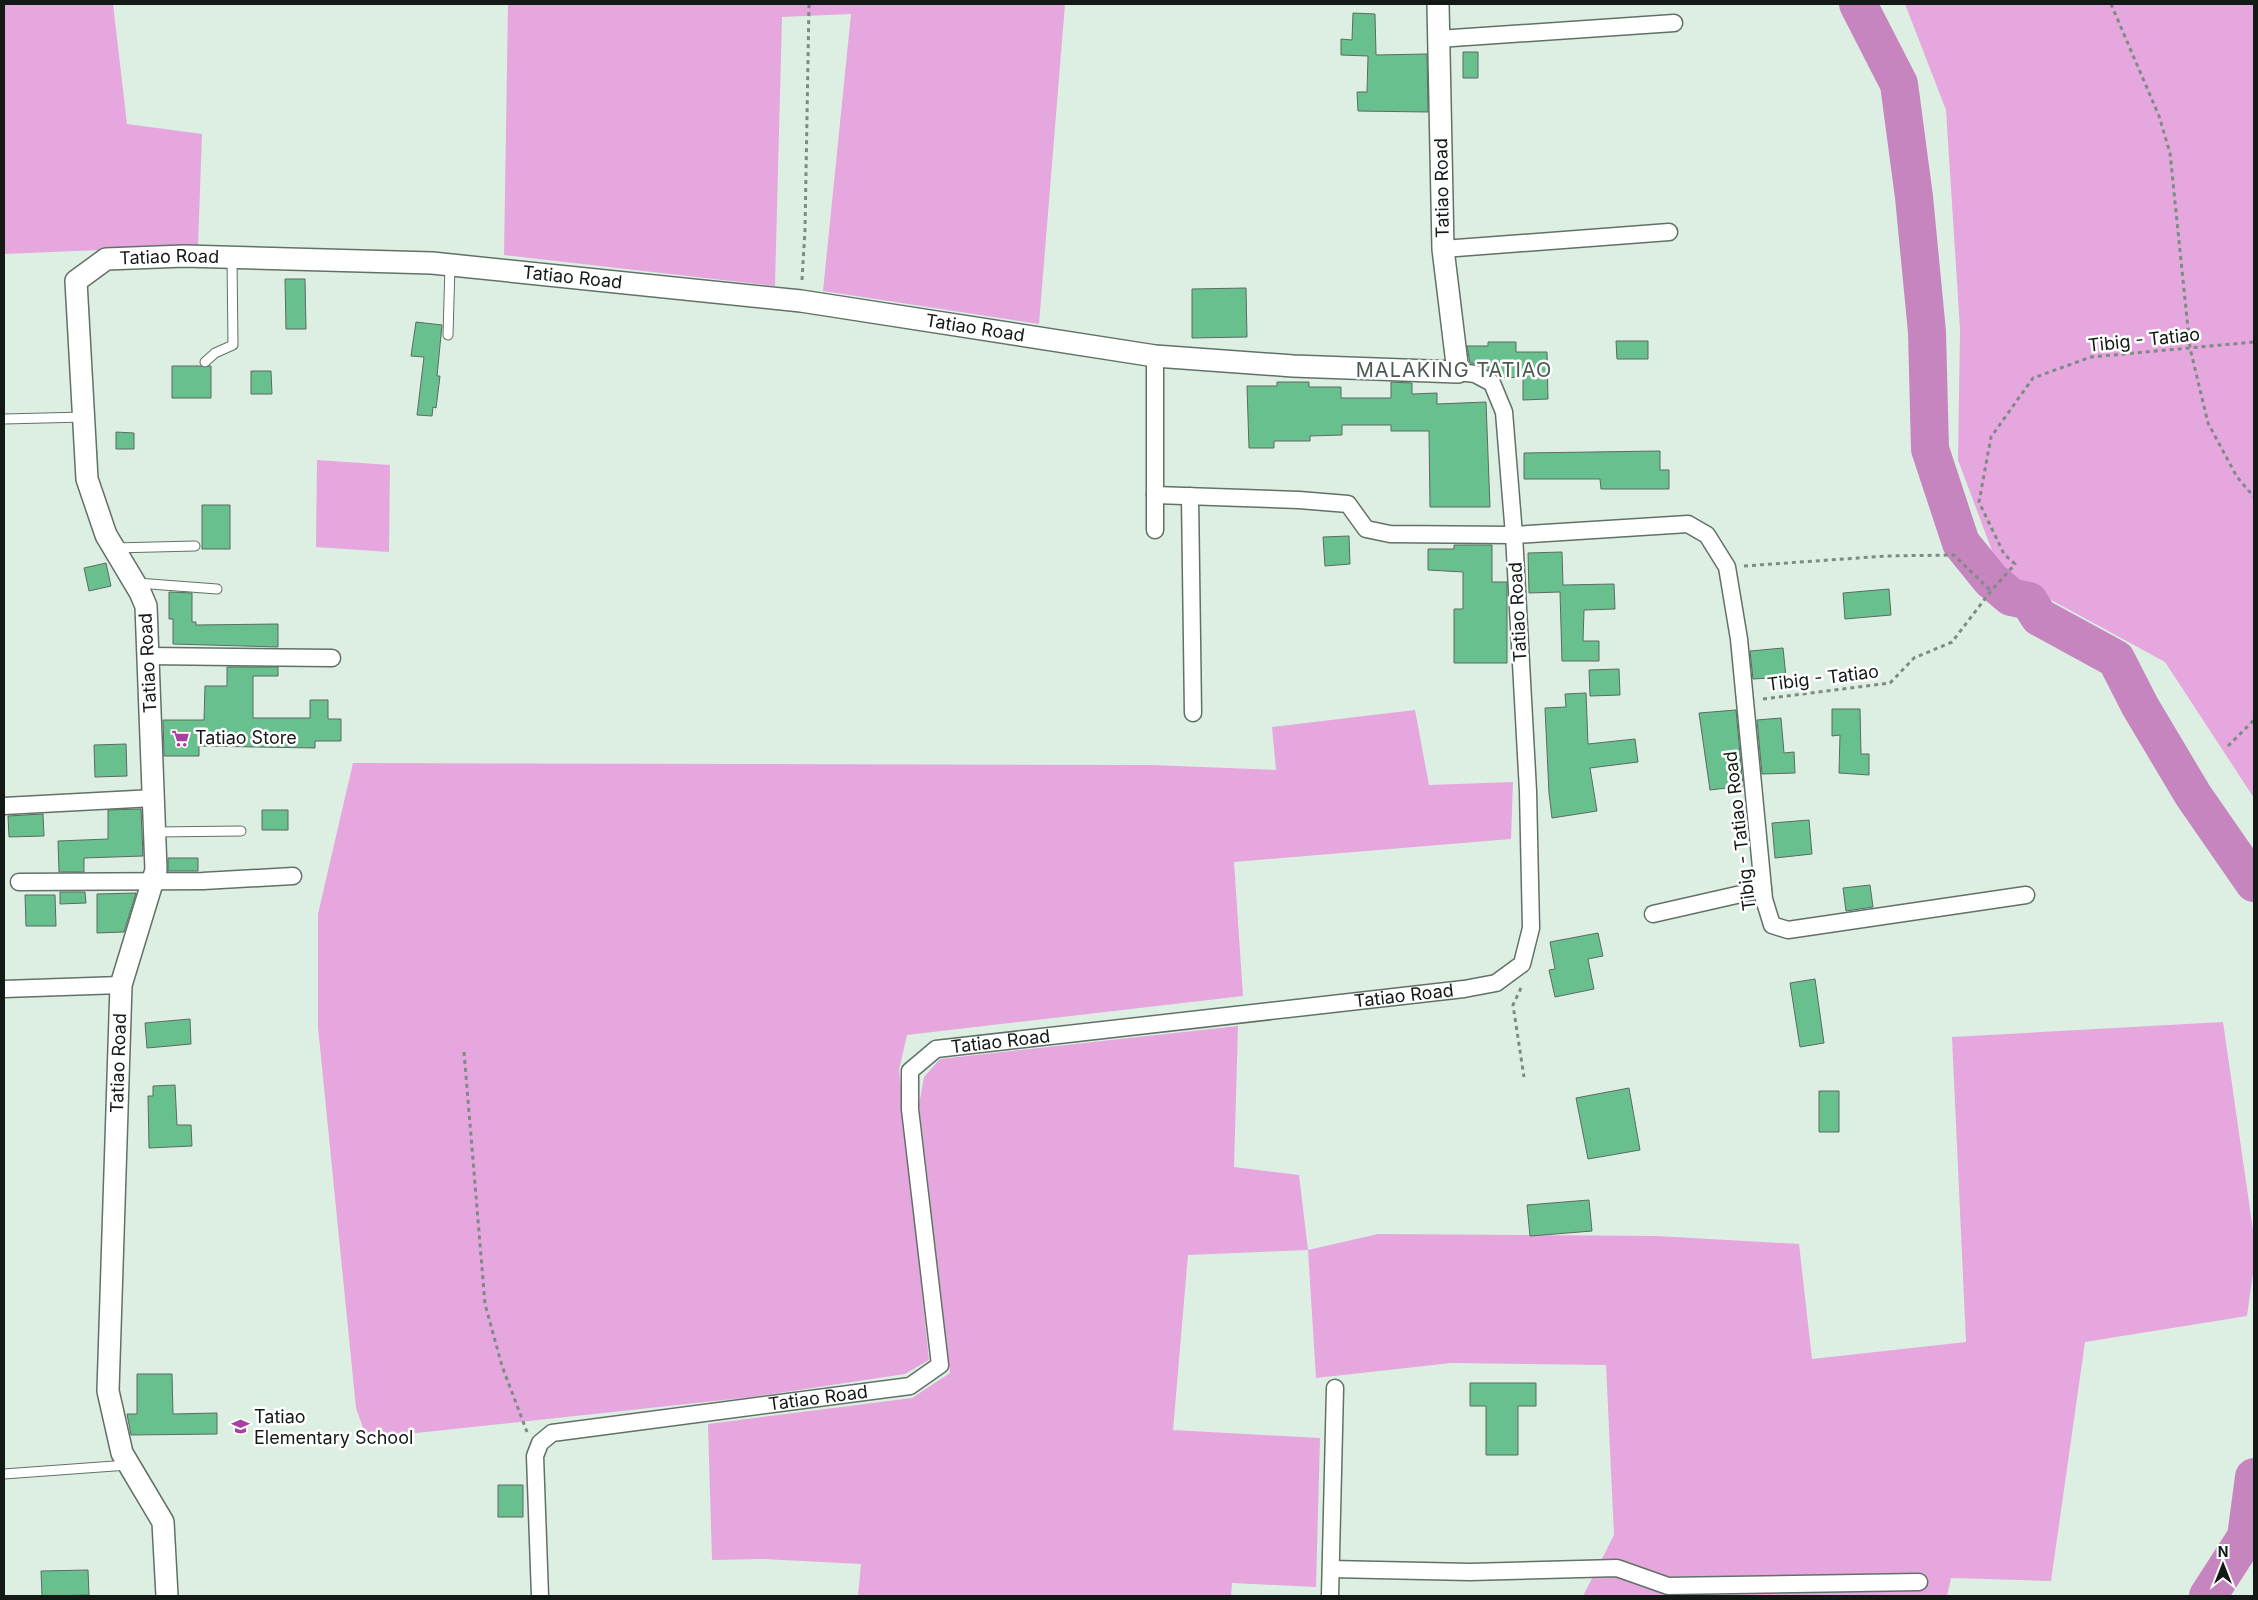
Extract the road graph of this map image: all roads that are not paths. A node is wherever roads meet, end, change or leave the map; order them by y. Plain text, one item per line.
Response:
1 (1438, 4) edge
2 (1674, 23) dead end
3 (1438, 39) junction
4 (1669, 232) dead end
5 (1443, 249) junction
6 (232, 258) junction
7 (450, 265) junction
8 (448, 335) dead end
9 (1155, 356) junction
10 (205, 362) dead end
11 (1458, 372) junction
12 (84, 417) junction
13 (4, 419) edge
14 (1155, 495) junction
15 (1190, 496) junction
16 (1155, 530) dead end
17 (1514, 535) junction
18 (195, 546) dead end
19 (113, 548) junction
20 (134, 583) junction
21 (216, 589) dead end
22 (148, 656) junction
23 (332, 658) dead end
24 (1193, 714) dead end
25 (154, 798) junction
26 (4, 806) edge
27 (241, 831) dead end
28 (155, 832) junction
29 (293, 876) dead end
30 (154, 881) junction
31 (19, 882) dead end
32 (1763, 889) junction
33 (2026, 895) dead end
34 (1653, 914) dead end
35 (121, 985) junction
36 (4, 989) edge
37 (1335, 1388) dead end
38 (129, 1465) junction
39 (4, 1474) edge
40 (1331, 1569) junction
41 (1919, 1582) dead end
42 (167, 1596) edge
43 (540, 1596) edge
44 (1330, 1596) edge

1 - 3 street, Tatiao Road
2 - 3 street
3 - 5 street, Tatiao Road
4 - 5 street
5 - 11 street, Tatiao Road
6 - 7 street, Tatiao Road
6 - 10 lane
6 - 12 street, Tatiao Road
7 - 8 lane
7 - 9 street, Tatiao Road
9 - 11 street, Tatiao Road
9 - 14 street
11 - 17 street, Tatiao Road
12 - 13 lane
12 - 19 street, Tatiao Road
14 - 15 street
14 - 16 street
15 - 17 street
15 - 24 street
17 - 32 street, Tibig - Tatiao Road
17 - 43 street, Tatiao Road
18 - 19 lane
19 - 20 street, Tatiao Road
20 - 21 lane
20 - 22 street, Tatiao Road
22 - 23 street
22 - 25 street, Tatiao Road
25 - 26 street
25 - 28 street, Tatiao Road
27 - 28 lane
28 - 30 street, Tatiao Road
29 - 30 street
30 - 31 street
30 - 35 street, Tatiao Road
32 - 33 street, Tibig - Tatiao Road
32 - 34 street
35 - 36 street
35 - 38 street, Tatiao Road
37 - 40 street
38 - 39 lane
38 - 42 street, Tatiao Road
40 - 41 street
40 - 44 street

